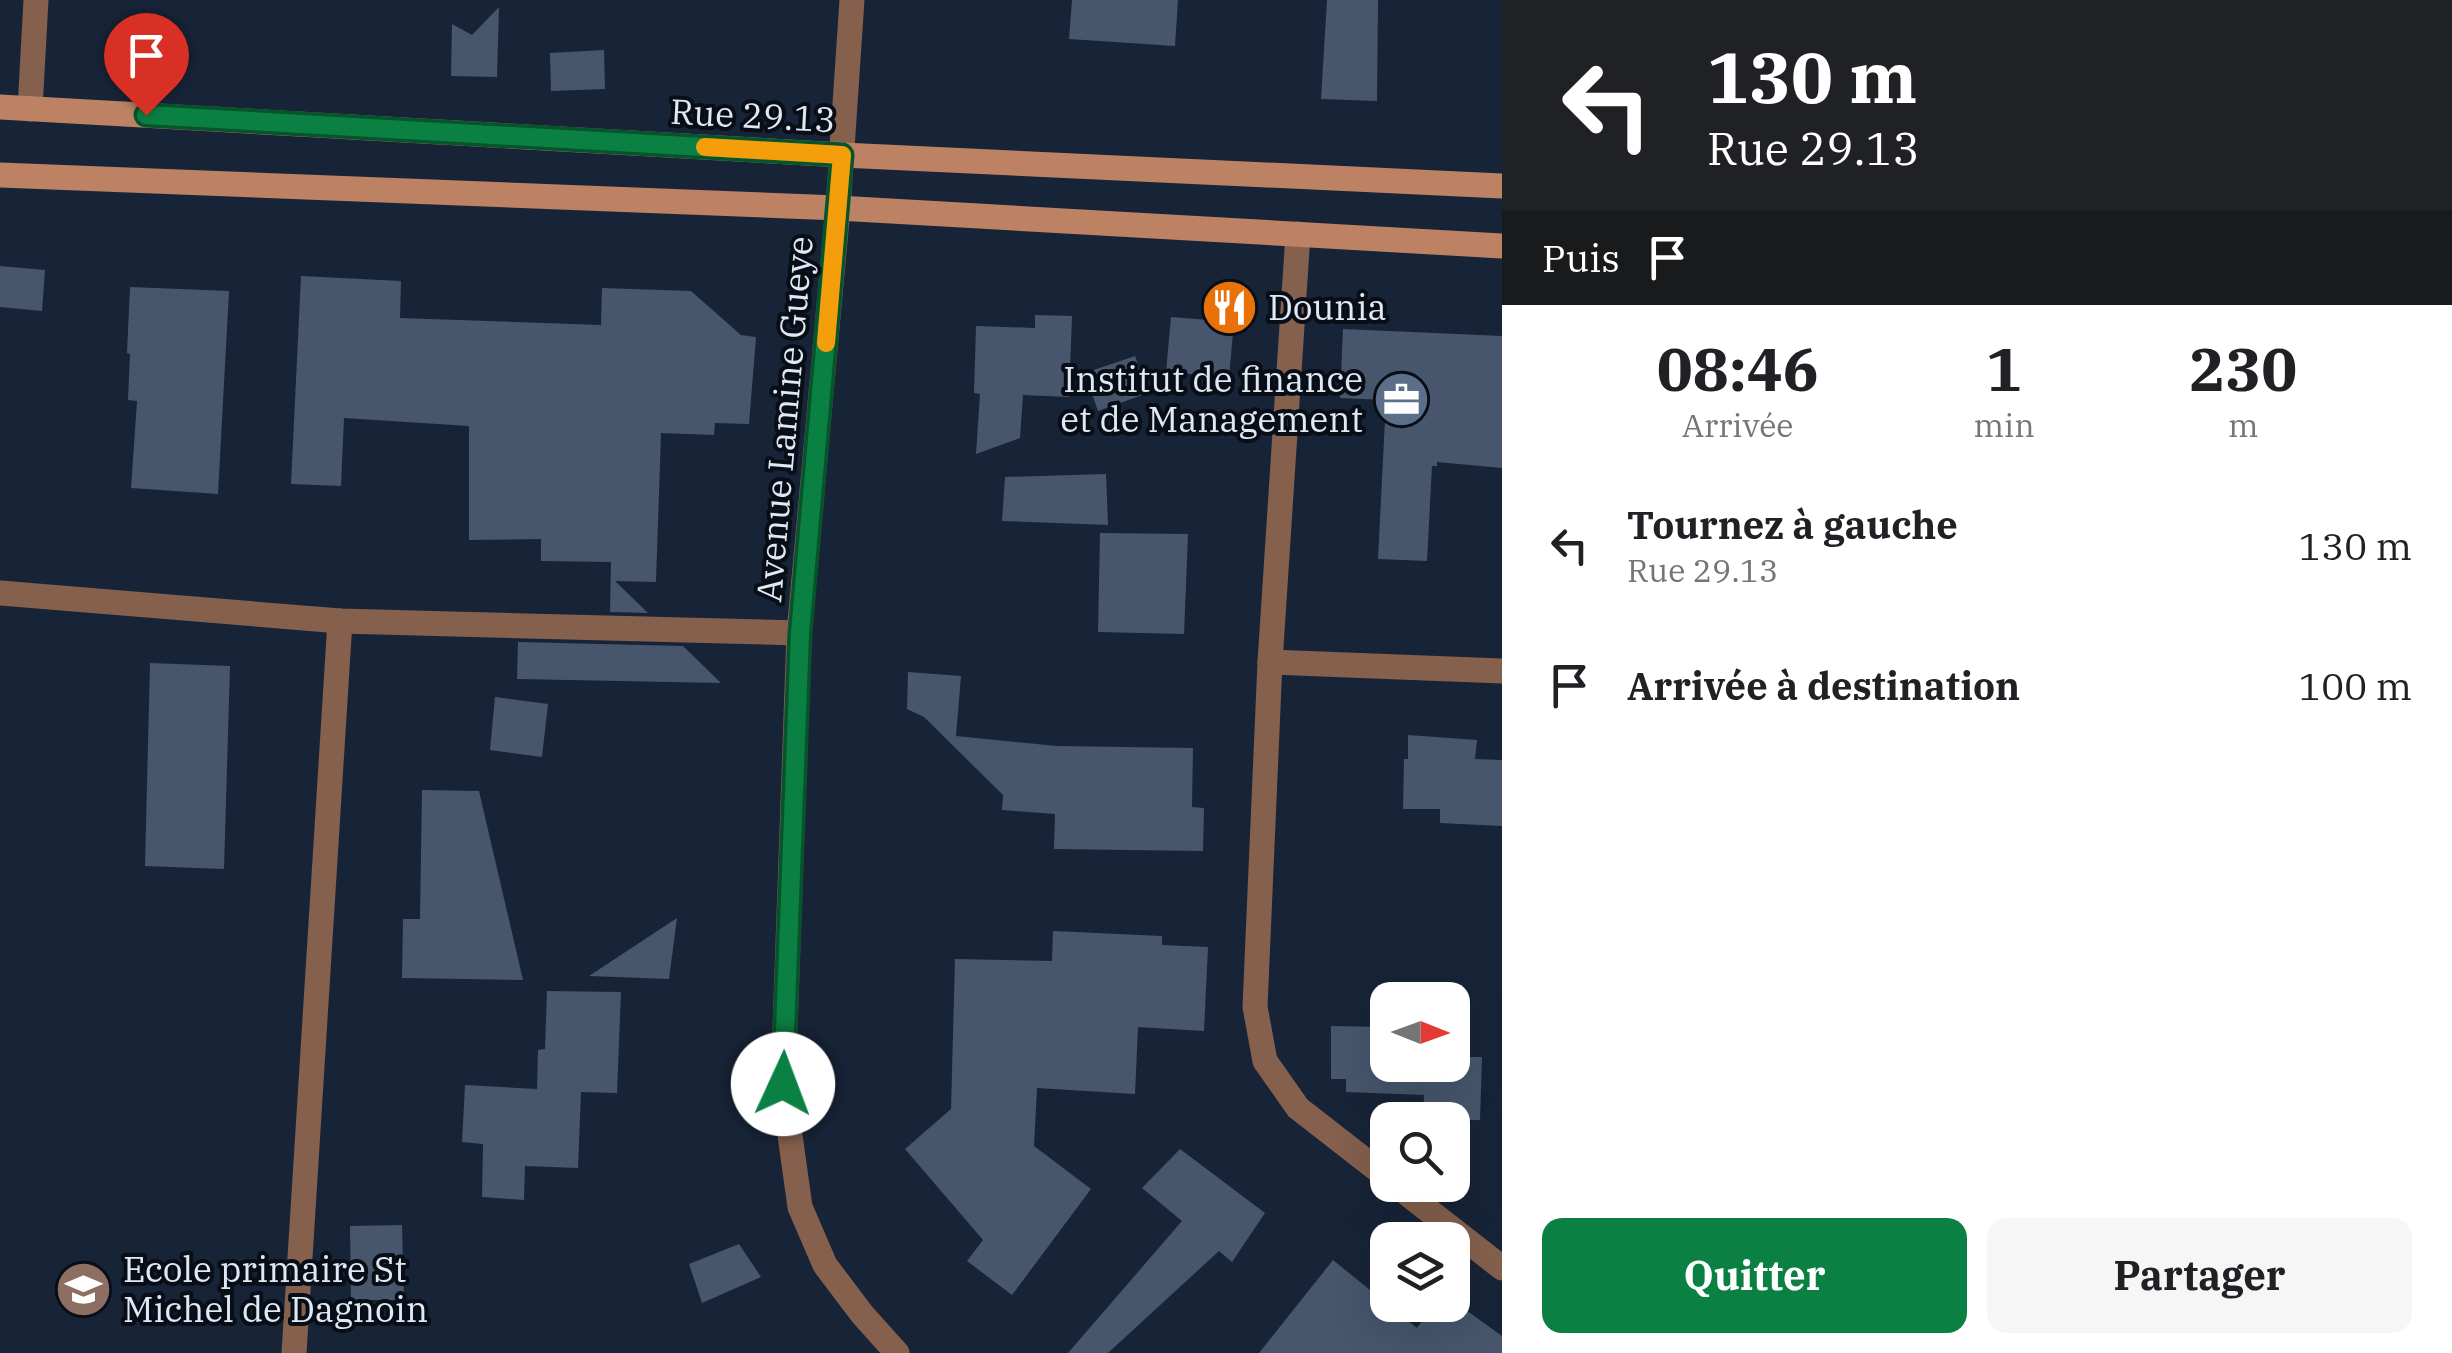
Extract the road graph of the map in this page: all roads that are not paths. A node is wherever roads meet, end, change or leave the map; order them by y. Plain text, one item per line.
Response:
1 (36, 0) edge
2 (852, 0) edge
3 (0, 107) edge
4 (30, 108) junction
5 (842, 155) junction
6 (0, 175) edge
7 (1502, 186) edge
8 (838, 208) junction
9 (1298, 234) junction
10 (1502, 246) edge
11 (0, 593) edge
12 (340, 621) junction
13 (800, 633) junction
14 (1270, 662) junction
15 (1502, 671) edge
16 (1370, 1164) edge
17 (1418, 1202) edge
18 (1502, 1268) edge
19 (294, 1353) edge
20 (897, 1353) edge

1 - 4 street
2 - 5 street, Avenue Lamine Gueye
3 - 4 main road, Rue 29.13
4 - 5 main road, Rue 29.13
5 - 7 main road, Rue 29.13
5 - 8 street, Avenue Lamine Gueye
6 - 8 main road
8 - 9 main road
8 - 13 street, Avenue Lamine Gueye
9 - 10 main road
9 - 14 street
11 - 12 street
12 - 13 street
12 - 19 street
13 - 20 street, Avenue Lamine Gueye
14 - 15 street
14 - 16 street
17 - 18 street

